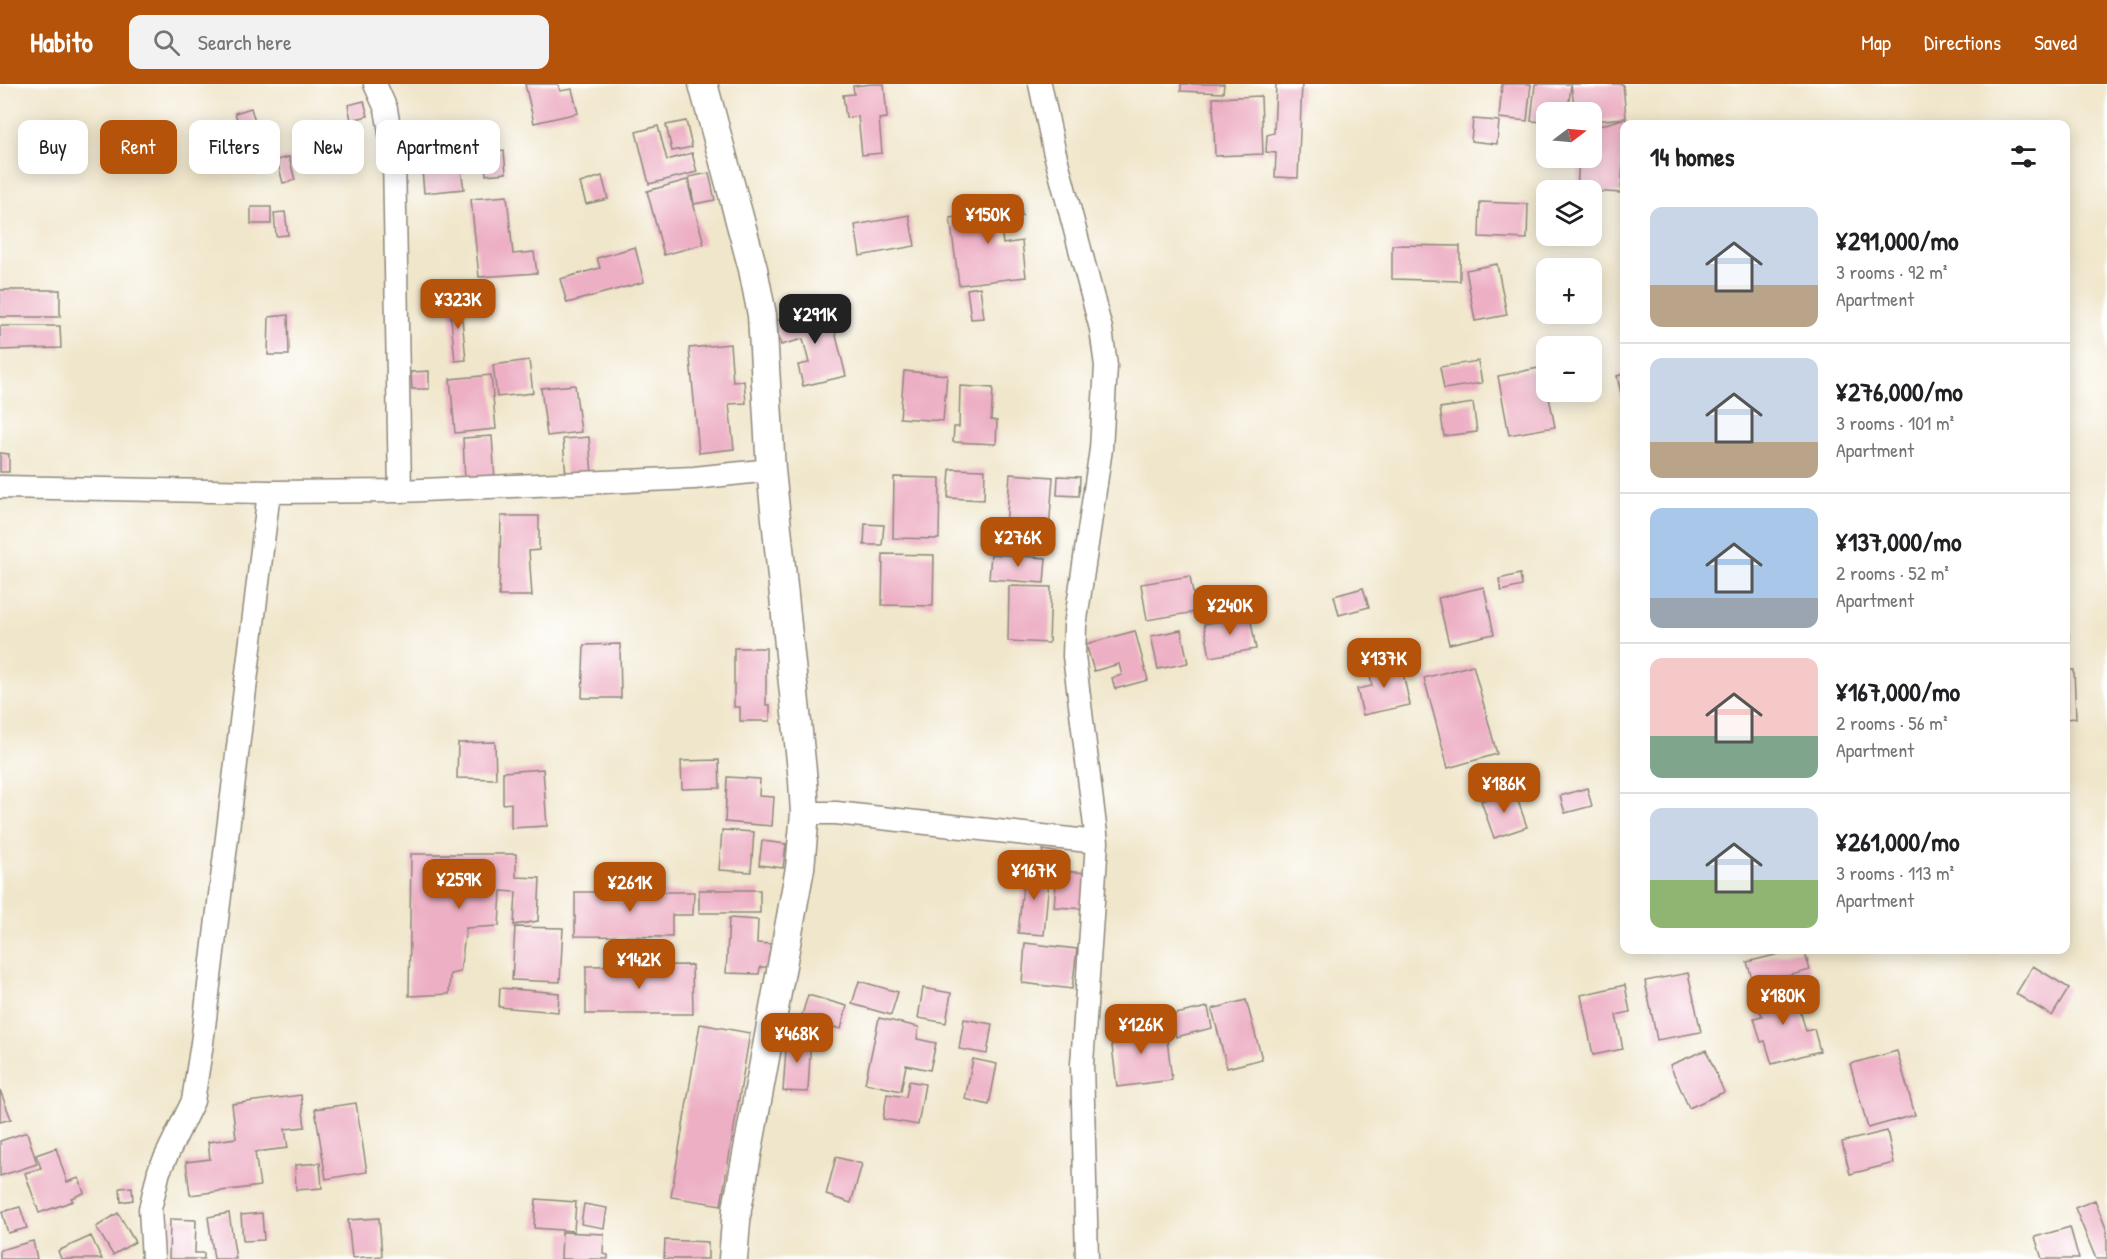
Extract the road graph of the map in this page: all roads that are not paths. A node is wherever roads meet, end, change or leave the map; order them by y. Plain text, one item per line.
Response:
1 (375, 84) edge
2 (704, 84) edge
3 (1040, 84) edge
4 (771, 470) junction
5 (0, 488) edge
6 (400, 491) junction
7 (270, 492) junction
8 (805, 813) junction
9 (1097, 842) junction
10 (153, 1259) edge
11 (733, 1259) edge
12 (1087, 1259) edge

1 - 6 street
2 - 4 street
3 - 9 street
4 - 6 street
4 - 8 street
5 - 7 street
6 - 7 street
7 - 10 street
8 - 9 street
8 - 11 street
9 - 12 street

